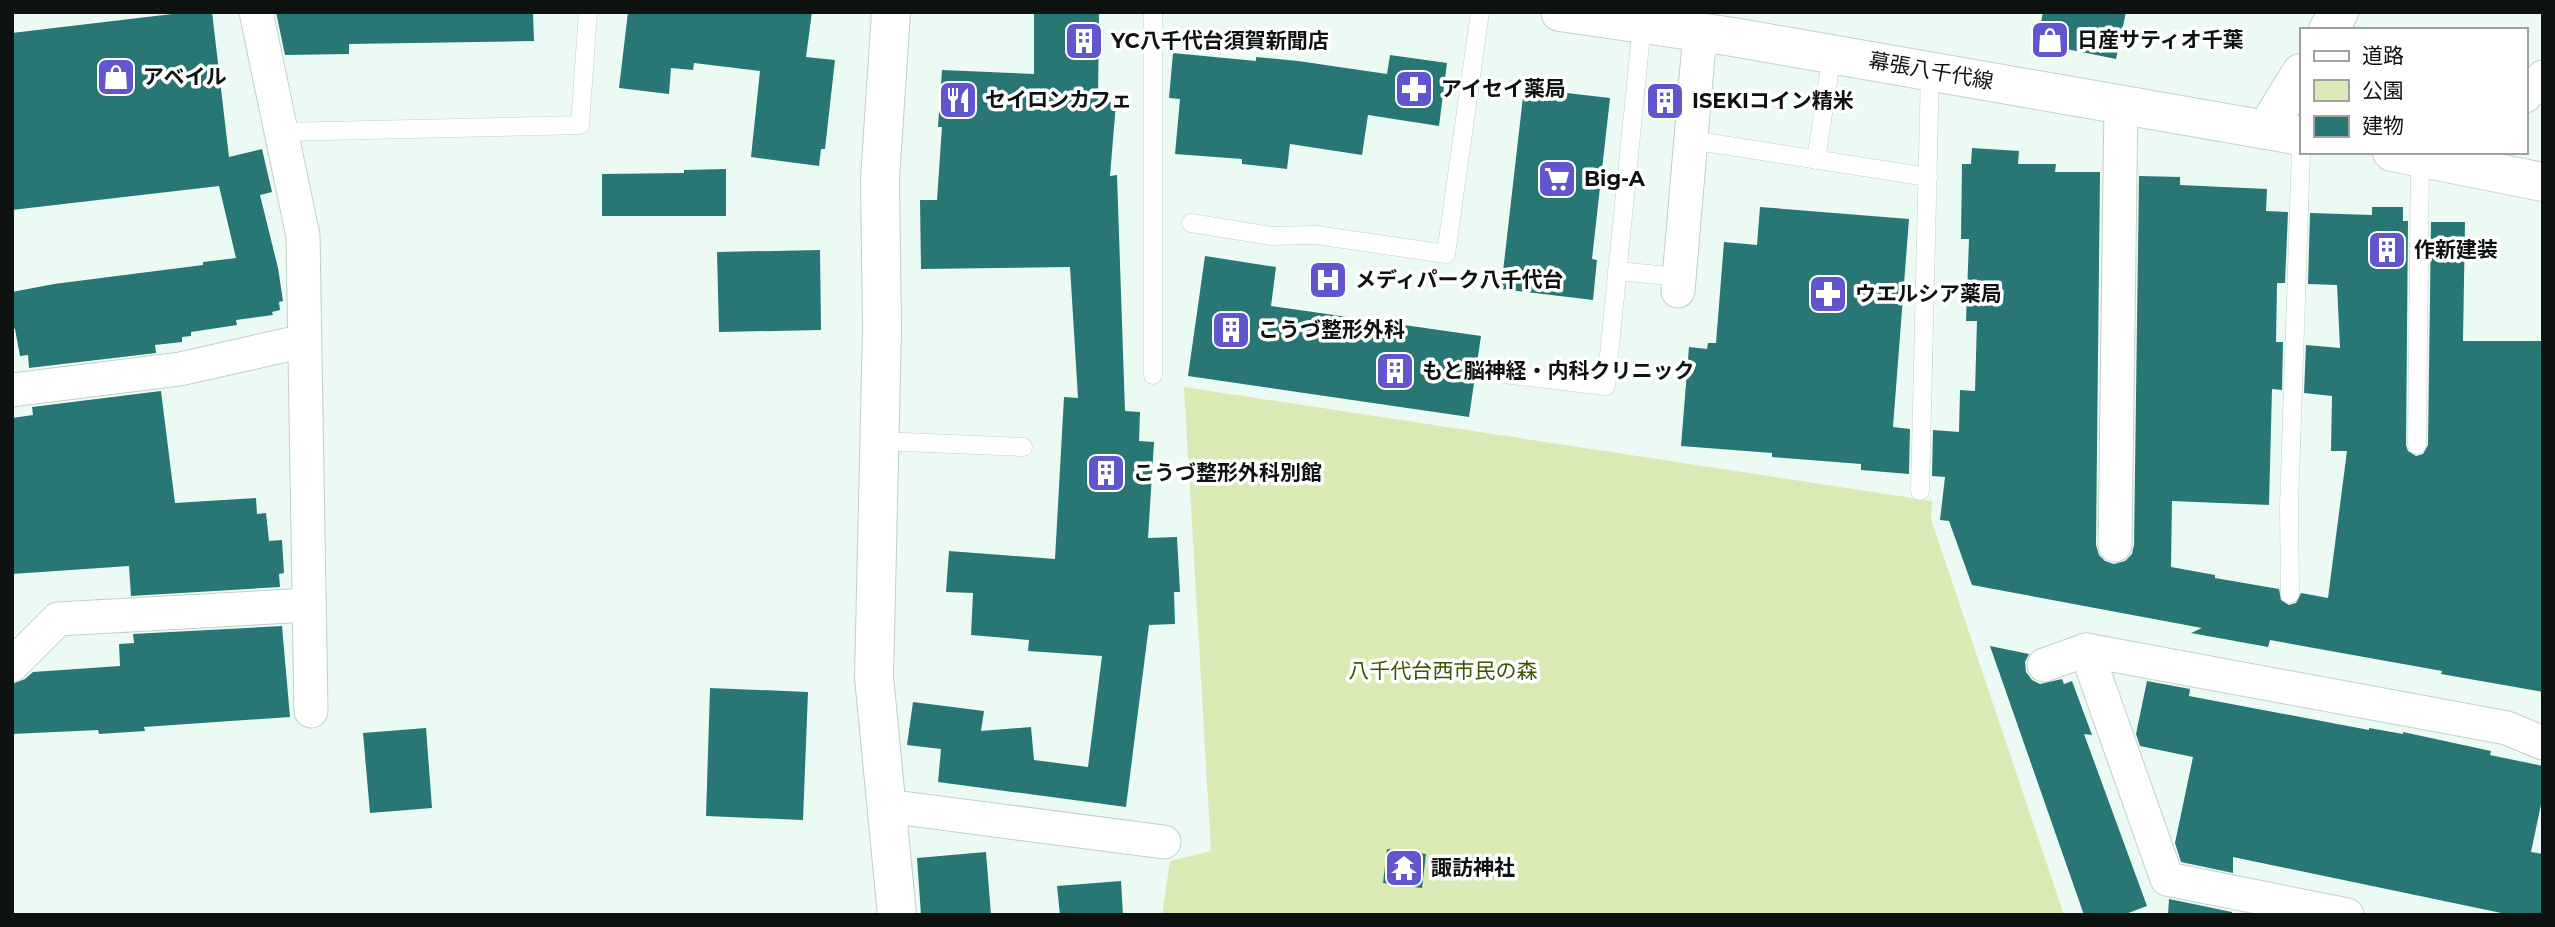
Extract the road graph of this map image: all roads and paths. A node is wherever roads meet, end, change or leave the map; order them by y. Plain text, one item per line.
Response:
1 (256, 12) edge
2 (589, 12) edge
3 (891, 12) edge
4 (1153, 12) edge
5 (1480, 12) edge
6 (1560, 12) edge
7 (1642, 24) junction
8 (1700, 32) junction
9 (1832, 54) junction
10 (1930, 72) junction
11 (2300, 77) edge
12 (2543, 78) edge
13 (2527, 94) edge
14 (2121, 104) junction
15 (281, 132) junction
16 (2284, 133) edge
17 (1691, 139) junction
18 (2301, 154) edge
19 (2406, 155) edge
20 (2467, 159) edge
21 (1816, 160) junction
22 (1928, 177) junction
23 (2543, 182) edge
24 (1191, 223) dead end
25 (1617, 271) junction
26 (1679, 284) joint
27 (304, 341) junction
28 (1504, 374) dead end
29 (1153, 375) dead end
30 (12, 390) edge
31 (880, 441) junction
32 (2417, 445) dead end
33 (1023, 447) dead end
34 (1920, 491) dead end
35 (2115, 545) dead end
36 (2290, 594) dead end
37 (309, 606) junction
38 (2087, 650) junction
39 (12, 665) edge
40 (2044, 665) dead end
41 (311, 711) dead end
42 (2543, 743) edge
43 (887, 806) junction
44 (1164, 842) dead end
45 (2257, 906) edge
46 (897, 915) edge
47 (2347, 915) edge

1 - 15 street
2 - 15 lane
3 - 31 street
4 - 29 lane
5 - 24 lane
6 - 7 street, 幕張八千代線
7 - 8 street, 幕張八千代線
7 - 25 lane
8 - 9 street, 幕張八千代線
8 - 17 street
9 - 10 street, 幕張八千代線
9 - 21 lane
10 - 14 street, 幕張八千代線
10 - 22 lane
11 - 16 street
12 - 13 street
14 - 16 street, 幕張八千代線
14 - 35 street
15 - 27 street
17 - 21 lane
17 - 26 street
18 - 36 lane
19 - 20 street
19 - 32 lane
20 - 23 street
21 - 22 lane
22 - 34 lane
25 - 26 lane
25 - 28 lane
27 - 30 street
27 - 37 street
31 - 33 lane
31 - 43 street
37 - 39 street
37 - 41 street
38 - 40 street
38 - 42 street
38 - 45 street
43 - 44 street
43 - 46 street
45 - 47 street

